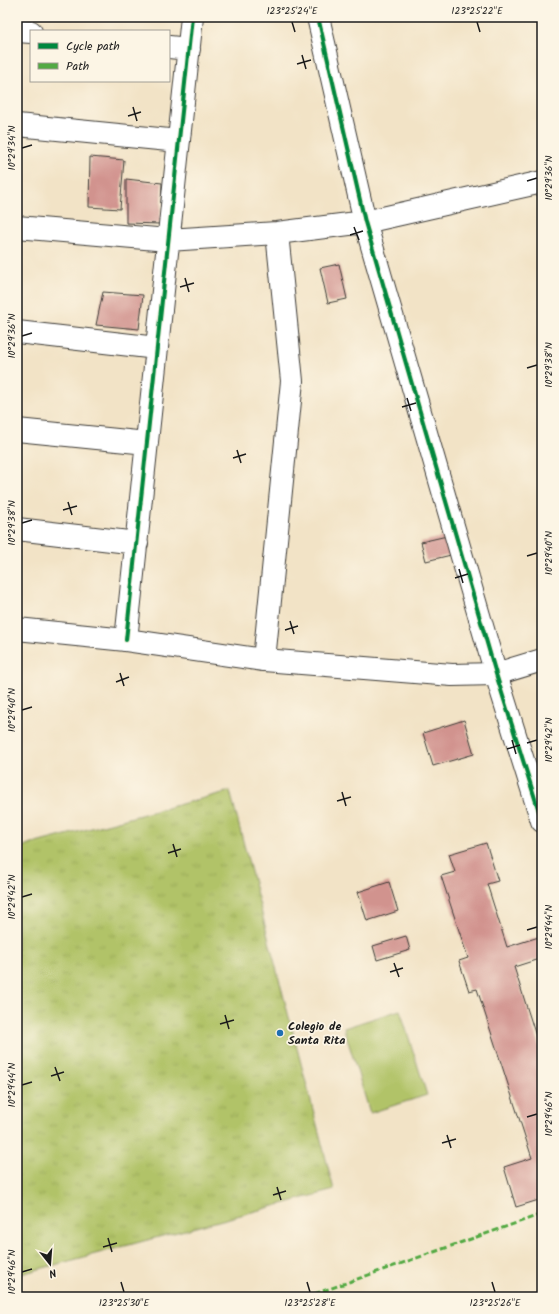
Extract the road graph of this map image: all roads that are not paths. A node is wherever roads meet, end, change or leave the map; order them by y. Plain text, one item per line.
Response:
1 (192, 17) edge
2 (318, 17) edge
3 (17, 31) edge
4 (30, 32) edge
5 (179, 48) edge
6 (17, 125) edge
7 (179, 141) junction
8 (542, 182) edge
9 (365, 222) junction
10 (17, 227) edge
11 (277, 233) junction
12 (168, 240) junction
13 (17, 332) edge
14 (157, 348) junction
15 (17, 430) edge
16 (147, 443) junction
17 (17, 529) edge
18 (137, 542) junction
19 (17, 629) edge
20 (126, 640) junction
21 (264, 660) junction
22 (542, 660) edge
23 (496, 674) junction
24 (542, 821) edge

1 - 5 street
2 - 9 street
3 - 4 street
5 - 7 street
6 - 7 street
7 - 12 street
8 - 9 street
9 - 11 street
9 - 23 street
10 - 12 street
11 - 12 street
11 - 21 street
12 - 14 street
13 - 14 street
14 - 16 street
15 - 16 street
16 - 18 street
17 - 18 street
18 - 20 street
19 - 20 street
20 - 21 street
21 - 23 street
22 - 23 street
23 - 24 street

